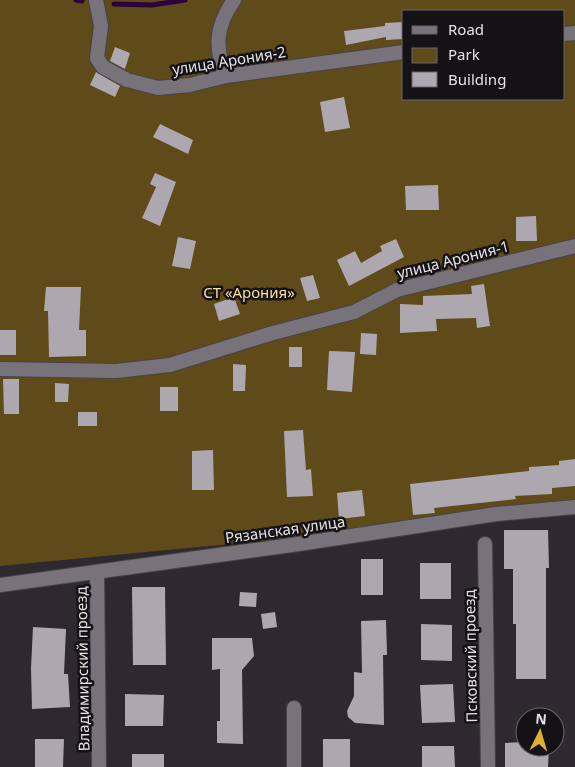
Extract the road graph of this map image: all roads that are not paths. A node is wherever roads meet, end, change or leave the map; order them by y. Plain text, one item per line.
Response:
1 (96, 0) edge
2 (234, 0) edge
3 (402, 52) edge
4 (226, 76) junction
5 (575, 246) edge
6 (0, 369) edge
7 (575, 507) edge
8 (485, 544) dead end
9 (96, 572) junction
10 (0, 585) edge
11 (294, 708) dead end
12 (99, 767) edge
13 (294, 767) edge
14 (488, 767) edge

1 - 4 street, улица Арония-2
2 - 4 street
3 - 4 street, улица Арония-2
5 - 6 street, улица Арония-1
7 - 9 street, Рязанская улица
8 - 14 street, Псковский проезд
9 - 10 street, Рязанская улица
9 - 12 street, Владимирский проезд
11 - 13 street

